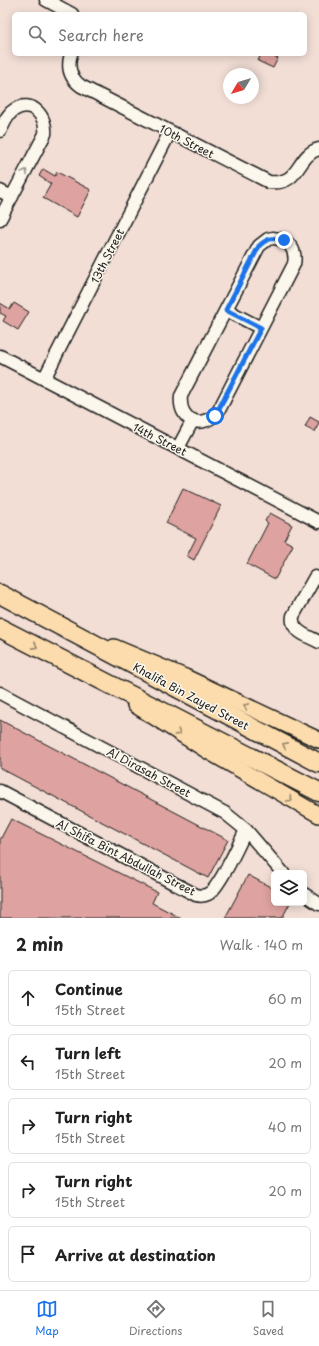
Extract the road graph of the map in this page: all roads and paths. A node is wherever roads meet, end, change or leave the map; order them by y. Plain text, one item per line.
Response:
1 (46, 0) edge
2 (68, 12) edge
3 (71, 56) edge
4 (0, 131) edge
5 (170, 132) junction
6 (319, 149) edge
7 (0, 190) edge
8 (12, 196) junction
9 (0, 219) edge
10 (226, 310) junction
11 (261, 328) junction
12 (0, 356) edge
13 (44, 379) junction
14 (192, 420) junction
15 (178, 448) junction
16 (319, 522) edge
17 (315, 577) dead end
18 (0, 594) edge
19 (0, 628) edge
20 (64, 628) junction
21 (319, 642) edge
22 (100, 680) junction
23 (0, 693) edge
24 (319, 740) edge
25 (319, 763) edge
26 (0, 791) edge
27 (319, 792) edge
28 (319, 816) edge
29 (246, 830) junction
30 (280, 870) edge
31 (307, 896) edge
32 (319, 904) edge

1 - 2 street
3 - 5 street, 10th Street
8 -> 4 street
5 - 6 street, 10th Street
5 - 13 street, 13th Street
7 - 8 street
8 - 9 street
10 - 11 street
10 - 11 street
10 - 14 street
11 - 14 street
12 - 13 street, 14th Street
13 - 15 street, 14th Street
14 - 15 street
15 - 16 street, 14th Street
17 - 21 street
18 - 20 highway, Khalifa Bin Zayed Street
19 -> 22 highway
24 -> 20 main road, Khalifa Bin Zayed Street
25 -> 20 highway, Khalifa Bin Zayed Street
22 - 27 highway
22 -> 28 main road
23 - 29 street, Al Dirasah Street
26 - 29 street, Al Shifa Bint Abdullah Street
29 - 30 street, Al Dirasah Street
31 - 32 street

